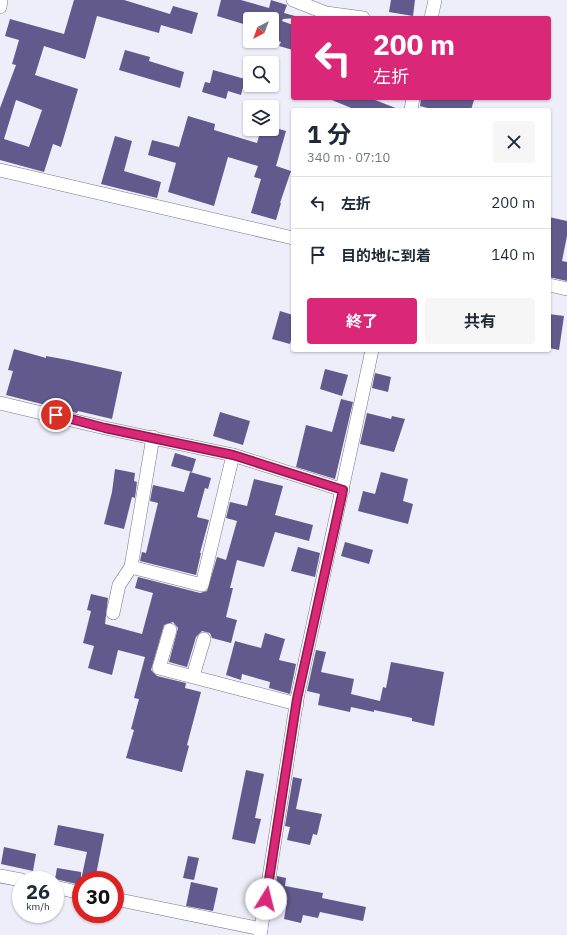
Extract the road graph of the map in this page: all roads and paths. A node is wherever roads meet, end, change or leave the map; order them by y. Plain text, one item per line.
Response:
1 (1, 0) edge
2 (293, 0) edge
3 (434, 0) edge
4 (0, 7) edge
5 (348, 16) edge
6 (431, 16) edge
7 (0, 170) edge
8 (291, 238) edge
9 (551, 285) edge
10 (567, 289) edge
11 (372, 352) edge
12 (0, 402) edge
13 (153, 437) junction
14 (233, 455) junction
15 (343, 490) junction
16 (131, 567) junction
17 (113, 614) dead end
18 (170, 630) dead end
19 (204, 639) dead end
20 (193, 676) junction
21 (297, 704) junction
22 (0, 876) edge
23 (12, 878) edge
24 (124, 901) edge
25 (260, 932) edge

1 - 4 street
2 - 5 street
3 - 6 street
7 - 8 street
9 - 10 street
11 - 15 street
12 - 13 street
13 - 14 street
13 - 16 street
14 - 15 street
14 - 16 street
15 - 21 street
16 - 17 street
18 - 20 street
19 - 20 street
20 - 21 street
21 - 25 street
22 - 23 street
24 - 25 street

